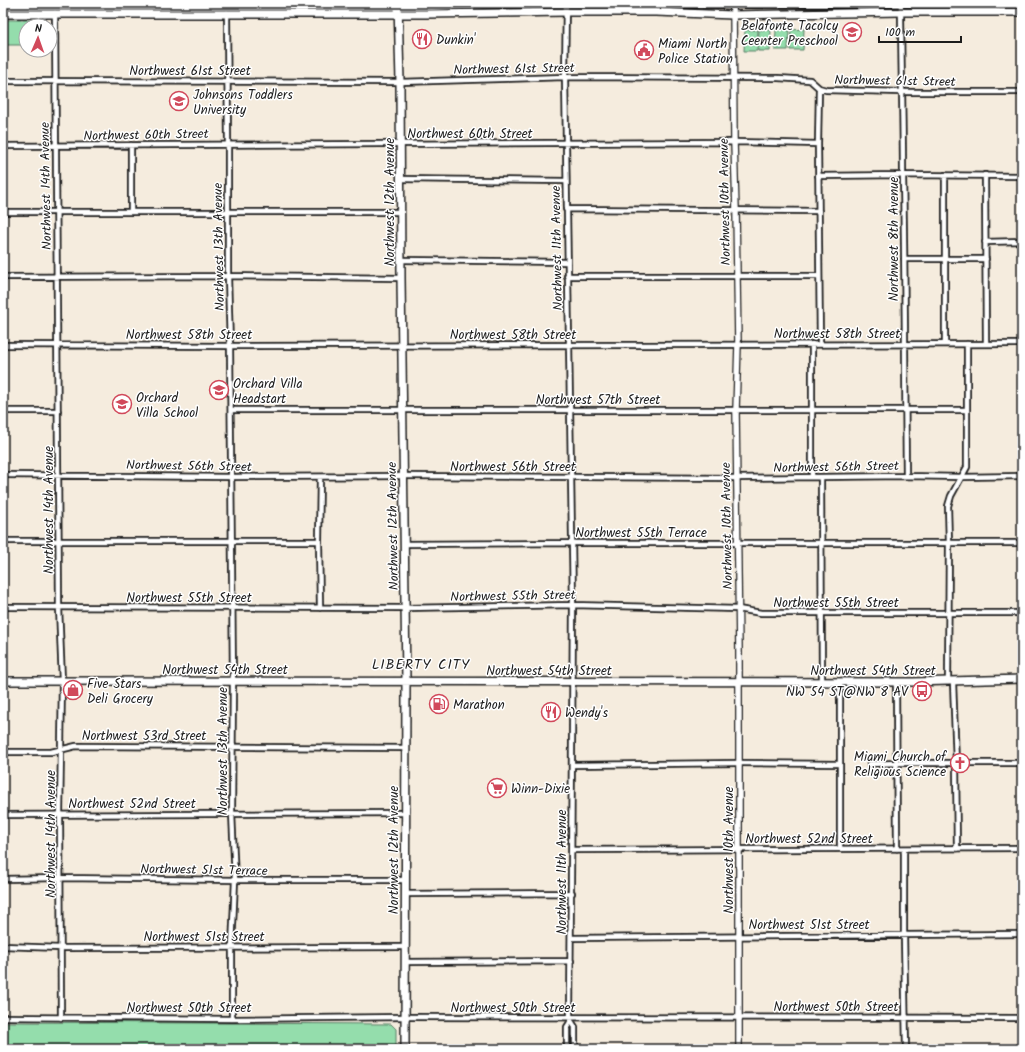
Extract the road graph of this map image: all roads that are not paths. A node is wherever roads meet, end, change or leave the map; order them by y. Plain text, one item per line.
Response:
1 (901, 3) edge
2 (164, 4) edge
3 (277, 4) edge
4 (328, 4) edge
5 (398, 4) edge
6 (566, 4) edge
7 (733, 4) edge
8 (1022, 4) edge
9 (112, 5) edge
10 (226, 5) edge
11 (3, 6) edge
12 (55, 8) edge
13 (566, 12) junction
14 (901, 12) junction
15 (1022, 12) edge
16 (3, 14) edge
17 (227, 14) junction
18 (398, 14) junction
19 (733, 15) junction
20 (564, 77) junction
21 (733, 78) junction
22 (55, 80) junction
23 (3, 81) edge
24 (228, 81) junction
25 (400, 82) junction
26 (819, 88) junction
27 (901, 92) junction
28 (1022, 92) edge
29 (734, 142) junction
30 (228, 144) junction
31 (400, 144) junction
32 (566, 144) junction
33 (818, 144) junction
34 (131, 145) junction
35 (3, 146) edge
36 (56, 146) junction
37 (903, 175) junction
38 (944, 175) junction
39 (985, 175) junction
40 (818, 176) junction
41 (1022, 176) edge
42 (400, 179) junction
43 (566, 181) junction
44 (566, 209) junction
45 (736, 210) junction
46 (819, 211) junction
47 (3, 212) edge
48 (57, 212) junction
49 (131, 212) junction
50 (227, 212) junction
51 (401, 212) junction
52 (1022, 241) edge
53 (986, 242) junction
54 (904, 259) junction
55 (945, 259) junction
56 (986, 259) junction
57 (401, 260) junction
58 (567, 262) junction
59 (228, 276) junction
60 (567, 276) junction
61 (736, 276) junction
62 (819, 276) junction
63 (3, 277) edge
64 (57, 277) junction
65 (401, 278) junction
66 (738, 344) junction
67 (812, 344) junction
68 (820, 344) junction
69 (904, 344) junction
70 (945, 344) junction
71 (967, 344) junction
72 (986, 344) junction
73 (1022, 344) edge
74 (3, 345) edge
75 (58, 345) junction
76 (402, 345) junction
77 (569, 345) junction
78 (230, 346) junction
79 (231, 410) junction
80 (403, 410) junction
81 (570, 410) junction
82 (736, 410) junction
83 (811, 410) junction
84 (905, 410) junction
85 (966, 410) junction
86 (3, 411) edge
87 (58, 411) junction
88 (3, 475) edge
89 (58, 475) junction
90 (404, 476) junction
91 (906, 476) junction
92 (1022, 476) edge
93 (231, 477) junction
94 (320, 477) junction
95 (570, 477) junction
96 (812, 477) junction
97 (821, 477) junction
98 (962, 477) junction
99 (737, 478) junction
100 (232, 540) junction
101 (3, 541) edge
102 (319, 541) junction
103 (59, 542) junction
104 (572, 543) junction
105 (949, 543) junction
106 (1022, 543) edge
107 (404, 544) junction
108 (737, 544) junction
109 (821, 544) junction
110 (573, 605) junction
111 (3, 607) edge
112 (59, 607) junction
113 (232, 608) junction
114 (320, 608) junction
115 (405, 608) junction
116 (738, 609) junction
117 (822, 613) junction
118 (948, 613) junction
119 (1022, 613) edge
120 (1022, 680) edge
121 (3, 681) edge
122 (62, 681) junction
123 (233, 681) junction
124 (406, 681) junction
125 (572, 682) junction
126 (739, 682) junction
127 (822, 682) junction
128 (840, 682) junction
129 (896, 682) junction
130 (950, 682) junction
131 (233, 746) junction
132 (406, 748) junction
133 (61, 749) junction
134 (3, 752) edge
135 (738, 763) junction
136 (897, 763) junction
137 (956, 763) junction
138 (1022, 763) edge
139 (840, 764) junction
140 (870, 764) dead end
141 (573, 765) junction
142 (232, 813) junction
143 (405, 813) junction
144 (3, 815) edge
145 (60, 815) junction
146 (1022, 848) edge
147 (840, 849) junction
148 (897, 849) junction
149 (904, 849) junction
150 (956, 849) junction
151 (572, 850) junction
152 (739, 850) junction
153 (60, 878) junction
154 (3, 879) edge
155 (235, 880) junction
156 (405, 880) junction
157 (572, 893) junction
158 (405, 894) junction
159 (1022, 934) edge
160 (904, 935) junction
161 (740, 936) junction
162 (572, 938) junction
163 (3, 946) edge
164 (232, 947) junction
165 (405, 947) junction
166 (61, 948) junction
167 (571, 961) junction
168 (405, 962) junction
169 (3, 1017) edge
170 (405, 1017) junction
171 (739, 1017) junction
172 (906, 1017) junction
173 (61, 1018) junction
174 (1022, 1018) edge
175 (232, 1019) junction
176 (571, 1020) junction
177 (405, 1049) edge
178 (567, 1049) edge
179 (575, 1049) edge
180 (739, 1049) edge
181 (906, 1049) edge

1 - 7 main road
1 - 8 main road
1 - 14 street, Northwest 8th Avenue
2 - 9 main road
2 - 10 main road
3 - 4 main road
3 - 10 main road
4 - 5 main road
5 - 6 main road
5 - 18 main road, Northwest 12th Avenue
6 - 7 main road
6 - 13 street, Northwest 11th Avenue
7 - 19 street, Northwest 10th Avenue
9 - 12 main road
10 - 17 street, Northwest 13th Avenue
11 - 12 main road
12 - 16 main road
12 - 17 main road
12 - 22 street, Northwest 14th Avenue
13 - 18 main road
13 - 19 main road
13 - 20 street, Northwest 11th Avenue
14 - 15 main road
14 - 19 main road
14 - 27 street, Northwest 8th Avenue
17 - 18 main road
17 - 24 street, Northwest 13th Avenue
18 - 25 main road, Northwest 12th Avenue
19 - 21 street, Northwest 10th Avenue
20 - 21 street, Northwest 61st Street
20 - 25 street, Northwest 61st Street
20 - 32 street, Northwest 11th Avenue
21 - 26 street, Northwest 61st Street
21 - 29 street, Northwest 10th Avenue
22 - 23 street, Northwest 61st Street
22 - 24 street, Northwest 61st Street
22 - 36 street, Northwest 14th Avenue
24 - 25 street, Northwest 61st Street
24 - 30 street, Northwest 13th Avenue
25 - 31 main road, Northwest 12th Avenue
26 - 27 street, Northwest 61st Street
26 - 33 street
27 - 28 street, Northwest 61st Street
27 - 37 street, Northwest 8th Avenue
29 - 32 street, Northwest 60th Street
29 - 33 street, Northwest 60th Street
29 - 45 street, Northwest 10th Avenue
30 - 31 street, Northwest 60th Street
30 - 34 street, Northwest 60th Street
30 - 50 street, Northwest 13th Avenue
31 - 32 street, Northwest 60th Street
31 - 42 main road, Northwest 12th Avenue
32 - 43 street, Northwest 11th Avenue
33 - 40 street
34 - 36 street, Northwest 60th Street
34 - 49 street
35 - 36 street, Northwest 60th Street
36 - 48 street, Northwest 14th Avenue
37 - 38 street
37 - 40 street
37 - 54 street, Northwest 8th Avenue
38 - 39 street
38 - 55 street
39 - 41 street
39 - 53 street
40 - 46 street
42 - 43 street
42 - 51 main road, Northwest 12th Avenue
43 - 44 street, Northwest 11th Avenue
44 - 45 street
44 - 58 street, Northwest 11th Avenue
45 - 46 street
45 - 61 street, Northwest 10th Avenue
46 - 62 street
47 - 48 street
48 - 49 street
48 - 64 street, Northwest 14th Avenue
49 - 50 street
50 - 51 street
50 - 59 street, Northwest 13th Avenue
51 - 57 main road, Northwest 12th Avenue
52 - 53 street
53 - 56 street
54 - 55 street
54 - 69 street, Northwest 8th Avenue
55 - 56 street
55 - 70 street
56 - 72 street
57 - 58 street
57 - 65 main road, Northwest 12th Avenue
58 - 60 street, Northwest 11th Avenue
59 - 64 street
59 - 65 street
59 - 78 street, Northwest 13th Avenue
60 - 61 street
60 - 77 street, Northwest 11th Avenue
61 - 62 street
61 - 66 street, Northwest 10th Avenue
62 - 68 street
63 - 64 street
64 - 75 street, Northwest 14th Avenue
65 - 76 main road, Northwest 12th Avenue
66 - 67 street, Northwest 58th Street
66 - 77 street, Northwest 58th Street
66 - 82 street, Northwest 10th Avenue
67 - 68 street, Northwest 58th Street
67 - 83 street
68 - 69 street, Northwest 58th Street
69 - 70 street, Northwest 58th Street
69 - 84 street, Northwest 8th Avenue
70 - 71 street, Northwest 58th Street
71 - 72 street, Northwest 58th Street
71 - 85 street
72 - 73 street, Northwest 58th Street
74 - 75 street, Northwest 58th Street
75 - 78 street, Northwest 58th Street
75 - 87 street, Northwest 14th Avenue
76 - 77 street, Northwest 58th Street
76 - 78 street, Northwest 58th Street
76 - 80 main road, Northwest 12th Avenue
77 - 81 street, Northwest 11th Avenue
78 - 79 street, Northwest 13th Avenue
79 - 80 street, Northwest 57th Street
79 - 93 street, Northwest 13th Avenue
80 - 81 street, Northwest 57th Street
80 - 90 main road, Northwest 12th Avenue
81 - 82 street, Northwest 57th Street
81 - 95 street, Northwest 11th Avenue
82 - 83 street, Northwest 57th Street
82 - 99 street, Northwest 10th Avenue
83 - 84 street, Northwest 57th Street
83 - 96 street
84 - 85 street, Northwest 57th Street
84 - 91 street, Northwest 8th Avenue
85 - 98 street
86 - 87 street
87 - 89 street, Northwest 14th Avenue
88 - 89 street, Northwest 56th Street
89 - 93 street, Northwest 56th Street
89 - 103 street, Northwest 14th Avenue
90 - 94 street, Northwest 56th Street
90 - 95 street, Northwest 56th Street
90 - 107 main road, Northwest 12th Avenue
91 - 97 street, Northwest 56th Street
91 - 98 street, Northwest 56th Street
92 - 98 street, Northwest 56th Street
93 - 94 street, Northwest 56th Street
93 - 100 street, Northwest 13th Avenue
94 - 102 street
95 - 99 street, Northwest 56th Street
95 - 104 street, Northwest 11th Avenue
96 - 97 street, Northwest 56th Street
96 - 99 street, Northwest 56th Street
97 - 109 street
98 - 105 street
99 - 108 street, Northwest 10th Avenue
100 - 102 street
100 - 103 street
100 - 113 street, Northwest 13th Avenue
101 - 103 street
102 - 114 street
103 - 112 street, Northwest 14th Avenue
104 - 107 street, Northwest 55th Terrace
104 - 108 street, Northwest 55th Terrace
104 - 110 street, Northwest 11th Avenue
105 - 106 street, Northwest 55th Terrace
105 - 109 street, Northwest 55th Terrace
105 - 118 street
107 - 115 main road, Northwest 12th Avenue
108 - 109 street, Northwest 55th Terrace
108 - 116 street, Northwest 10th Avenue
109 - 117 street
110 - 115 street, Northwest 55th Street
110 - 116 street, Northwest 55th Street
110 - 125 street, Northwest 11th Avenue
111 - 112 street, Northwest 55th Street
112 - 113 street, Northwest 55th Street
112 - 122 street, Northwest 14th Avenue
113 - 114 street, Northwest 55th Street
113 - 123 street, Northwest 13th Avenue
114 - 115 street, Northwest 55th Street
115 - 124 main road, Northwest 12th Avenue
116 - 117 street, Northwest 55th Street
116 - 126 street, Northwest 10th Avenue
117 - 118 street, Northwest 55th Street
117 - 127 street
118 - 119 street, Northwest 55th Street
118 - 130 street
120 - 130 main road, Northwest 54th Street
121 - 122 main road, Northwest 54th Street
122 - 123 main road, Northwest 54th Street
122 - 133 street, Northwest 14th Avenue
123 - 124 main road, Northwest 54th Street
123 - 131 street, Northwest 13th Avenue
124 - 125 main road, Northwest 54th Street
124 - 132 main road, Northwest 12th Avenue
125 - 126 main road, Northwest 54th Street
125 - 141 street, Northwest 11th Avenue
126 - 127 main road, Northwest 54th Street
126 - 135 street, Northwest 10th Avenue
127 - 128 main road, Northwest 54th Street
128 - 129 main road, Northwest 54th Street
128 - 139 street
129 - 130 main road, Northwest 54th Street
129 - 136 street
130 - 137 street
131 - 132 street, Northwest 53rd Street
131 - 133 street, Northwest 53rd Street
131 - 142 street, Northwest 13th Avenue
132 - 143 main road, Northwest 12th Avenue
133 - 134 street, Northwest 53rd Street
133 - 145 street, Northwest 14th Avenue
135 - 139 street
135 - 141 street
135 - 152 street, Northwest 10th Avenue
136 - 137 street
136 - 140 street
136 - 148 street
137 - 138 street
137 - 150 street
139 - 147 street
141 - 151 street, Northwest 11th Avenue
142 - 143 street, Northwest 52nd Street
142 - 145 street, Northwest 52nd Street
142 - 155 street, Northwest 13th Avenue
143 - 156 main road, Northwest 12th Avenue
144 - 145 street, Northwest 52nd Street
145 - 153 street, Northwest 14th Avenue
146 - 150 street, Northwest 52nd Street
147 - 148 street, Northwest 52nd Street
147 - 152 street, Northwest 52nd Street
148 - 149 street, Northwest 52nd Street
149 - 150 street, Northwest 52nd Street
149 - 160 street
151 - 152 street, Northwest 52nd Street
151 - 157 street, Northwest 11th Avenue
152 - 161 street, Northwest 10th Avenue
153 - 154 street, Northwest 51st Terrace
153 - 155 street, Northwest 51st Terrace
153 - 166 street, Northwest 14th Avenue
155 - 156 street, Northwest 51st Terrace
155 - 164 street, Northwest 13th Avenue
156 - 158 main road, Northwest 12th Avenue
157 - 158 street
157 - 162 street, Northwest 11th Avenue
158 - 165 main road, Northwest 12th Avenue
159 - 160 street, Northwest 51st Street
160 - 161 street, Northwest 51st Street
160 - 172 street
161 - 162 street, Northwest 51st Street
161 - 171 street, Northwest 10th Avenue
162 - 167 street, Northwest 11th Avenue
163 - 166 street, Northwest 51st Street
164 - 165 street, Northwest 51st Street
164 - 166 street, Northwest 51st Street
164 - 175 street, Northwest 13th Avenue
165 - 168 main road, Northwest 12th Avenue
166 - 173 street, Northwest 14th Avenue
167 - 168 street
167 - 176 street, Northwest 11th Avenue
168 - 170 main road, Northwest 12th Avenue
169 - 173 street, Northwest 50th Street
170 - 175 street, Northwest 50th Street
170 - 176 street, Northwest 50th Street
170 - 177 main road, Northwest 12th Avenue
171 - 172 street, Northwest 50th Street
171 - 176 street, Northwest 50th Street
171 - 180 street, Northwest 10th Avenue
172 - 174 street, Northwest 50th Street
172 - 181 street
173 - 175 street, Northwest 50th Street
176 - 178 street, Northwest 11th Avenue
176 - 179 street, Northwest 11th Avenue

